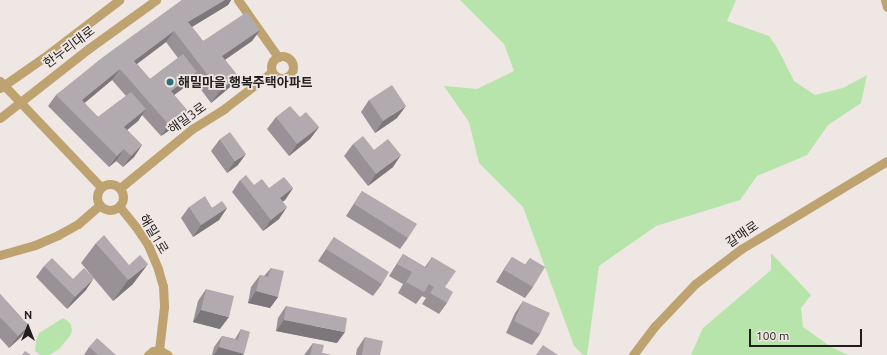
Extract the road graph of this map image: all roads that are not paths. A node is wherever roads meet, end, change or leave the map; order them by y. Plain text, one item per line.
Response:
1 (119, 0) edge
2 (156, 0) edge
3 (238, 0) edge
4 (885, 0) edge
5 (887, 7) edge
6 (278, 56) junction
7 (272, 72) junction
8 (1, 85) edge
9 (19, 101) junction
10 (0, 118) edge
11 (887, 161) edge
12 (101, 187) junction
13 (120, 188) junction
14 (100, 205) junction
15 (119, 206) junction
16 (0, 255) edge
17 (159, 350) junction
18 (148, 355) edge
19 (168, 355) edge
20 (633, 355) edge

1 - 8 street, 한누리대로
2 - 9 street, 한누리대로
3 - 6 street
4 - 5 street
6 - 7 street
6 - 7 street
7 - 13 street, 해밀3로
8 - 9 street
9 - 10 street, 한누리대로
9 - 12 street
11 - 20 street, 갈매로
12 - 13 street
12 - 14 street
13 - 15 street
14 - 15 street
14 - 16 street
15 - 17 street, 해밀1로
17 - 18 street
17 - 19 street

